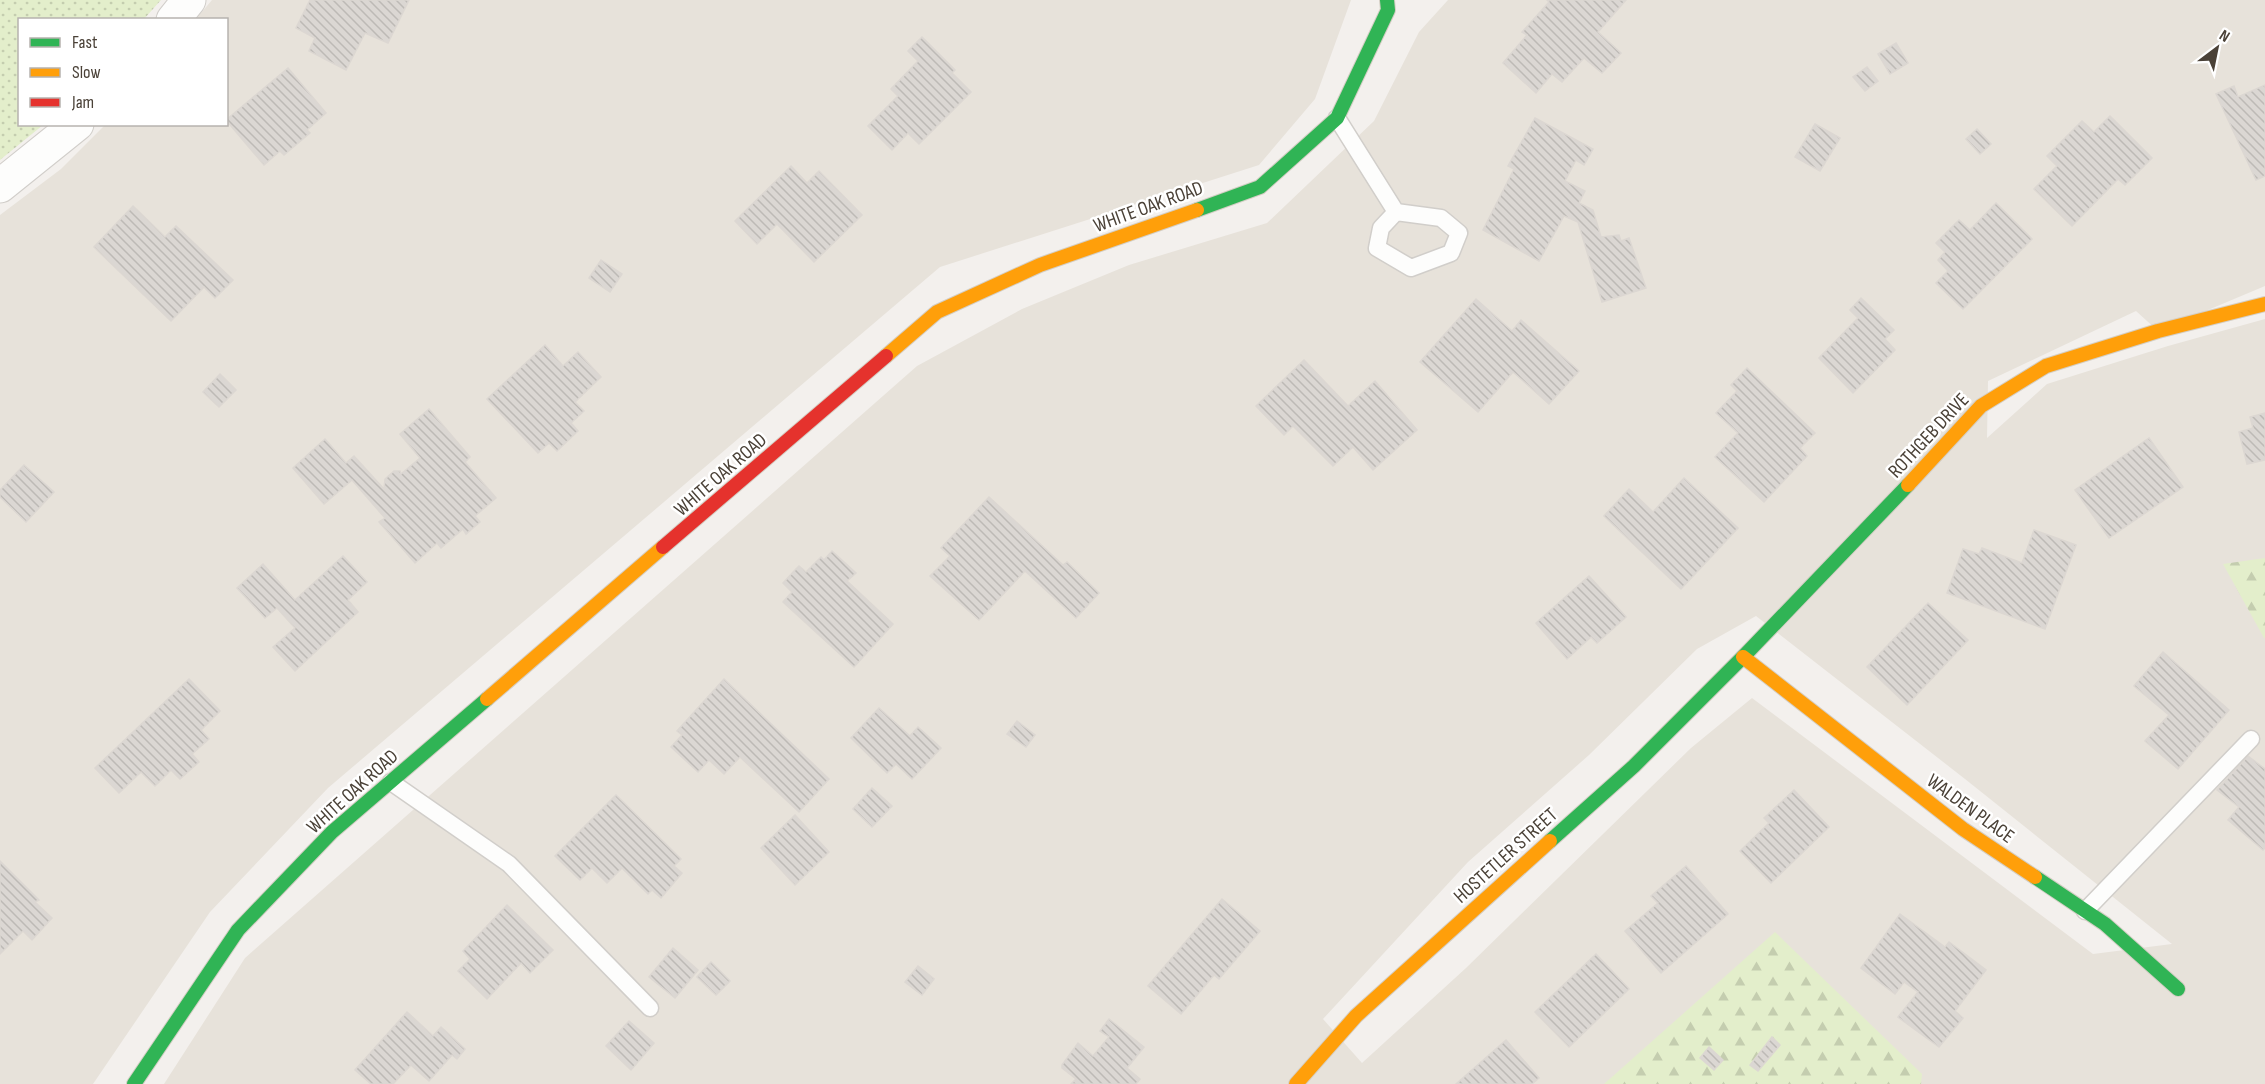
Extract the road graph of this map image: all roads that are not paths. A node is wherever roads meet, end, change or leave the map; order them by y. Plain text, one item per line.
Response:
1 (189, 0) edge
2 (1391, 4) edge
3 (175, 18) edge
4 (1337, 118) junction
5 (75, 126) edge
6 (0, 186) edge
7 (1396, 212) junction
8 (2265, 304) edge
9 (1743, 657) junction
10 (2251, 739) dead end
11 (391, 782) junction
12 (2085, 911) junction
13 (2178, 989) dead end
14 (650, 1008) dead end
15 (134, 1084) edge
16 (1296, 1084) edge

1 - 3 street
2 - 4 street, WHITE OAK ROAD
4 - 7 lane
4 - 11 street, WHITE OAK ROAD
5 - 6 street
7 - 7 lane
8 - 9 street, ROTHGEB DRIVE
9 - 12 street, WALDEN PLACE
9 - 16 street, HOSTETLER STREET
10 - 12 lane
11 - 14 lane
11 - 15 street, WHITE OAK ROAD
12 - 13 street, WALDEN PLACE

